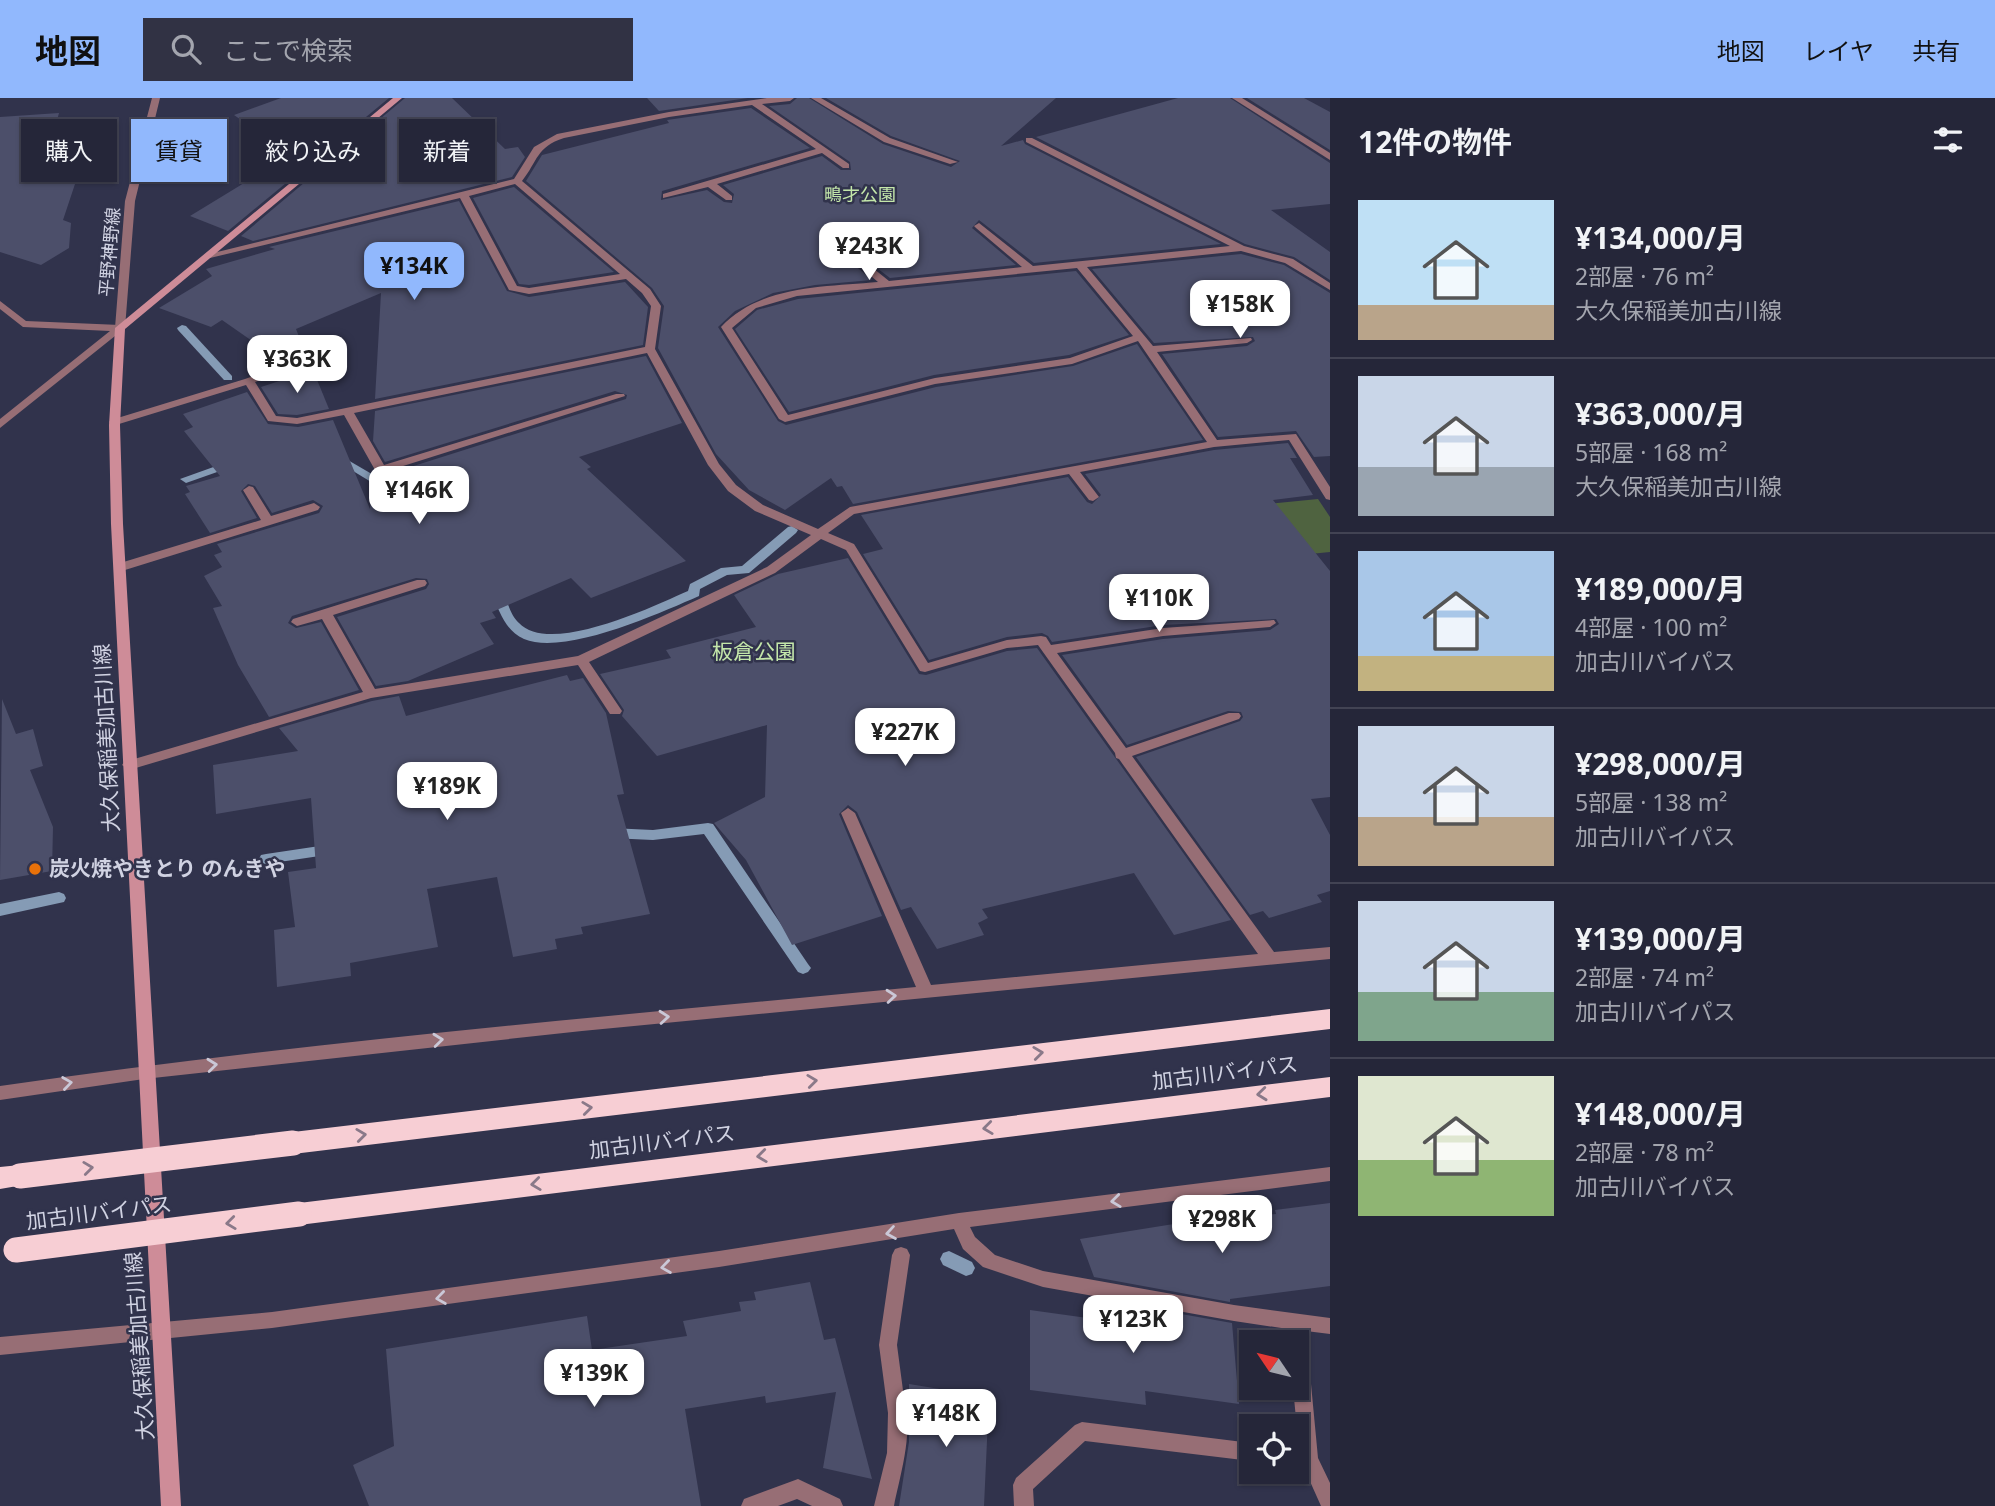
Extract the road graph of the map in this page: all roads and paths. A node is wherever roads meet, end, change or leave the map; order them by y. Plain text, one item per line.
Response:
1 (156, 98) edge
2 (398, 98) edge
3 (790, 98) edge
4 (815, 98) edge
5 (1236, 98) edge
6 (722, 101) edge
7 (753, 102) junction
8 (1029, 140) dead end
9 (823, 150) junction
10 (1330, 157) edge
11 (953, 162) dead end
12 (846, 166) dead end
13 (517, 181) junction
14 (709, 183) junction
15 (464, 194) junction
16 (666, 196) dead end
17 (729, 198) dead end
18 (979, 226) dead end
19 (832, 238) dead end
20 (1241, 248) junction
21 (210, 255) junction
22 (1081, 266) junction
23 (1032, 270) junction
24 (627, 276) junction
25 (885, 282) junction
26 (1330, 287) edge
27 (0, 304) edge
28 (120, 328) junction
29 (1140, 337) junction
30 (1247, 340) dead end
31 (650, 349) junction
32 (1150, 349) junction
33 (326, 353) dead end
34 (249, 381) junction
35 (620, 396) dead end
36 (346, 411) junction
37 (1, 421) edge
38 (115, 422) junction
39 (1214, 444) junction
40 (1073, 471) junction
41 (249, 490) dead end
42 (1329, 494) edge
43 (1093, 497) dead end
44 (314, 507) dead end
45 (268, 521) junction
46 (820, 535) junction
47 (121, 567) junction
48 (421, 583) dead end
49 (325, 613) junction
50 (297, 622) dead end
51 (1270, 623) dead end
52 (1048, 650) junction
53 (581, 660) junction
54 (371, 694) junction
55 (615, 711) dead end
56 (1234, 716) dead end
57 (1121, 755) junction
58 (129, 765) junction
59 (848, 813) dead end
60 (1330, 953) edge
61 (1270, 959) junction
62 (928, 993) junction
63 (1330, 1019) edge
64 (144, 1072) junction
65 (1330, 1087) edge
66 (0, 1093) edge
67 (1330, 1174) edge
68 (10, 1177) edge
69 (959, 1221) junction
70 (8, 1251) edge
71 (901, 1255) dead end
72 (1296, 1322) junction
73 (1330, 1326) edge
74 (160, 1331) junction
75 (0, 1346) edge
76 (1301, 1414) edge
77 (1239, 1451) edge
78 (1309, 1469) edge
79 (1330, 1504) edge
80 (171, 1506) edge
81 (751, 1506) edge
82 (833, 1506) edge
83 (884, 1506) edge
84 (1024, 1506) edge

1 - 28 street, 平野神野線
2 - 21 main road
3 - 7 street
4 - 11 street
5 - 10 street
6 - 7 street
6 - 13 street
7 - 9 street
8 - 20 street
9 - 12 street
9 - 14 street
13 - 15 street
13 - 24 street
14 - 16 street
14 - 17 street
15 - 21 street
15 - 24 street
18 - 23 street
19 - 25 street
20 - 22 street
20 - 26 street
21 - 28 main road
22 - 23 street
22 - 29 street
23 - 25 street
24 - 31 street
25 - 29 street
27 - 28 street
28 - 37 street
28 - 38 main road, 大久保稲美加古川線
29 - 32 street
30 - 32 street
31 - 36 street
31 - 46 street
32 - 39 street
33 - 34 street
34 - 36 street
34 - 38 street
35 - 36 street
38 - 47 main road, 大久保稲美加古川線
39 - 40 street
39 - 42 street
40 - 43 street
40 - 46 street
41 - 45 street
44 - 45 street
45 - 47 street
46 - 52 street
46 - 53 street
47 - 58 main road, 大久保稲美加古川線
48 - 49 street
49 - 50 street
49 - 54 street
51 - 52 street
52 - 57 street
53 - 54 street
53 - 55 street
54 - 58 street
56 - 57 street
57 - 61 street
58 - 64 main road, 大久保稲美加古川線
59 - 62 street
60 - 61 street
61 - 62 street
64 -> 62 street
68 -> 63 highway, 加古川バイパス, bridge
66 -> 64 street
64 - 74 main road, 大久保稲美加古川線
65 -> 70 highway, 加古川バイパス, bridge
67 -> 69 street
69 - 72 street
69 -> 74 street
71 - 83 street
72 - 73 street
72 - 76 street
74 - 75 street
74 - 80 main road, 大久保稲美加古川線
77 - 84 street
78 - 79 street
81 - 82 street

